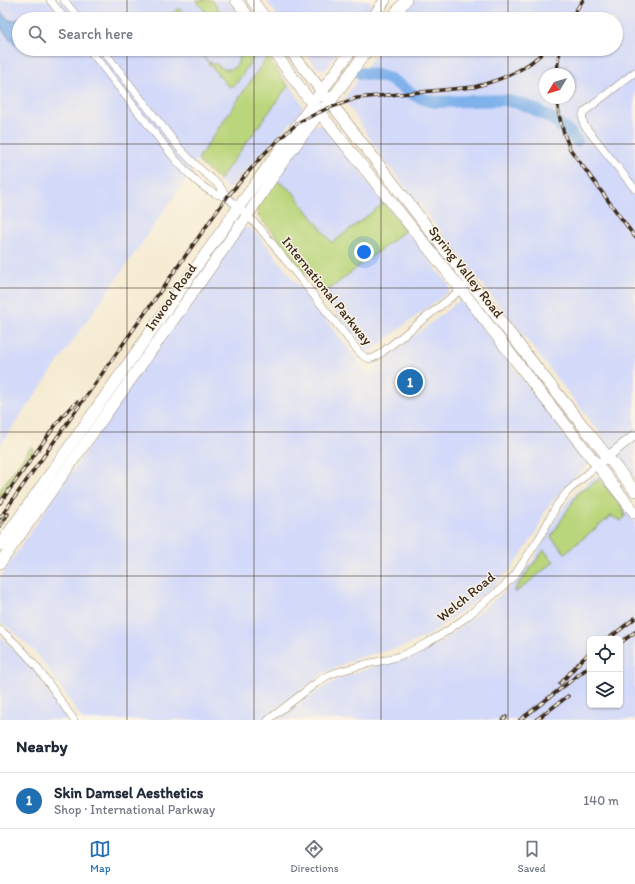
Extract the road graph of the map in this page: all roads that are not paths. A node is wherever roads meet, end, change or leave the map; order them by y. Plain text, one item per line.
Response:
1 (50, 0) edge
2 (64, 0) edge
3 (236, 0) edge
4 (252, 0) edge
5 (385, 0) edge
6 (404, 1) edge
7 (243, 9) junction
8 (59, 12) edge
9 (73, 12) edge
10 (245, 12) edge
11 (246, 12) edge
12 (261, 12) edge
13 (377, 12) edge
14 (396, 12) edge
15 (94, 56) edge
16 (107, 56) edge
17 (277, 56) edge
18 (293, 56) edge
19 (347, 56) edge
20 (363, 56) edge
21 (635, 72) edge
22 (322, 91) junction
23 (330, 101) junction
24 (316, 108) junction
25 (635, 189) edge
26 (227, 197) junction
27 (238, 208) junction
28 (247, 216) junction
29 (419, 216) junction
30 (409, 224) junction
31 (471, 282) junction
32 (462, 289) junction
33 (146, 338) junction
34 (156, 345) junction
35 (635, 435) edge
36 (608, 456) junction
37 (597, 465) junction
38 (39, 490) junction
39 (635, 491) edge
40 (48, 497) junction
41 (635, 513) edge
42 (0, 545) edge
43 (0, 563) edge
44 (0, 630) edge
45 (74, 720) edge
46 (268, 720) edge

1 - 8 street
2 - 9 street
3 - 7 main road
4 - 12 main road
5 - 13 main road
6 - 14 main road
7 - 10 main road
7 - 11 main road
15 - 26 street, International Parkway
16 - 26 street, International Parkway
17 - 24 main road, Spring Valley Road
18 - 22 main road, Spring Valley Road
19 - 22 main road, Inwood Road
20 - 23 main road, Inwood Road
21 - 25 street
22 - 23 main road, Spring Valley Road
22 - 24 main road, Inwood Road
23 - 24 main road, Inwood Road
23 - 29 main road, Spring Valley Road
24 - 27 main road, Inwood Road
24 - 28 main road, Inwood Road
24 - 30 main road, Spring Valley Road
26 - 27 street, International Parkway
27 - 28 street, International Parkway
27 - 33 main road, Inwood Road
28 - 32 street, International Parkway
28 - 34 main road, Inwood Road
29 - 30 main road
29 - 31 main road, Spring Valley Road
30 - 32 main road, Spring Valley Road
31 - 32 street, International Parkway
31 - 36 main road, Spring Valley Road
32 - 37 main road, Spring Valley Road
33 - 34 main road
33 - 38 main road, Inwood Road
34 - 40 main road, Inwood Road
35 - 36 street, Welch Road
36 - 37 street, Welch Road
36 - 39 main road, Spring Valley Road
37 - 41 main road, Spring Valley Road
37 - 46 street, Welch Road
38 - 40 main road
38 - 42 main road, Inwood Road
40 - 43 main road, Inwood Road
44 - 45 street

